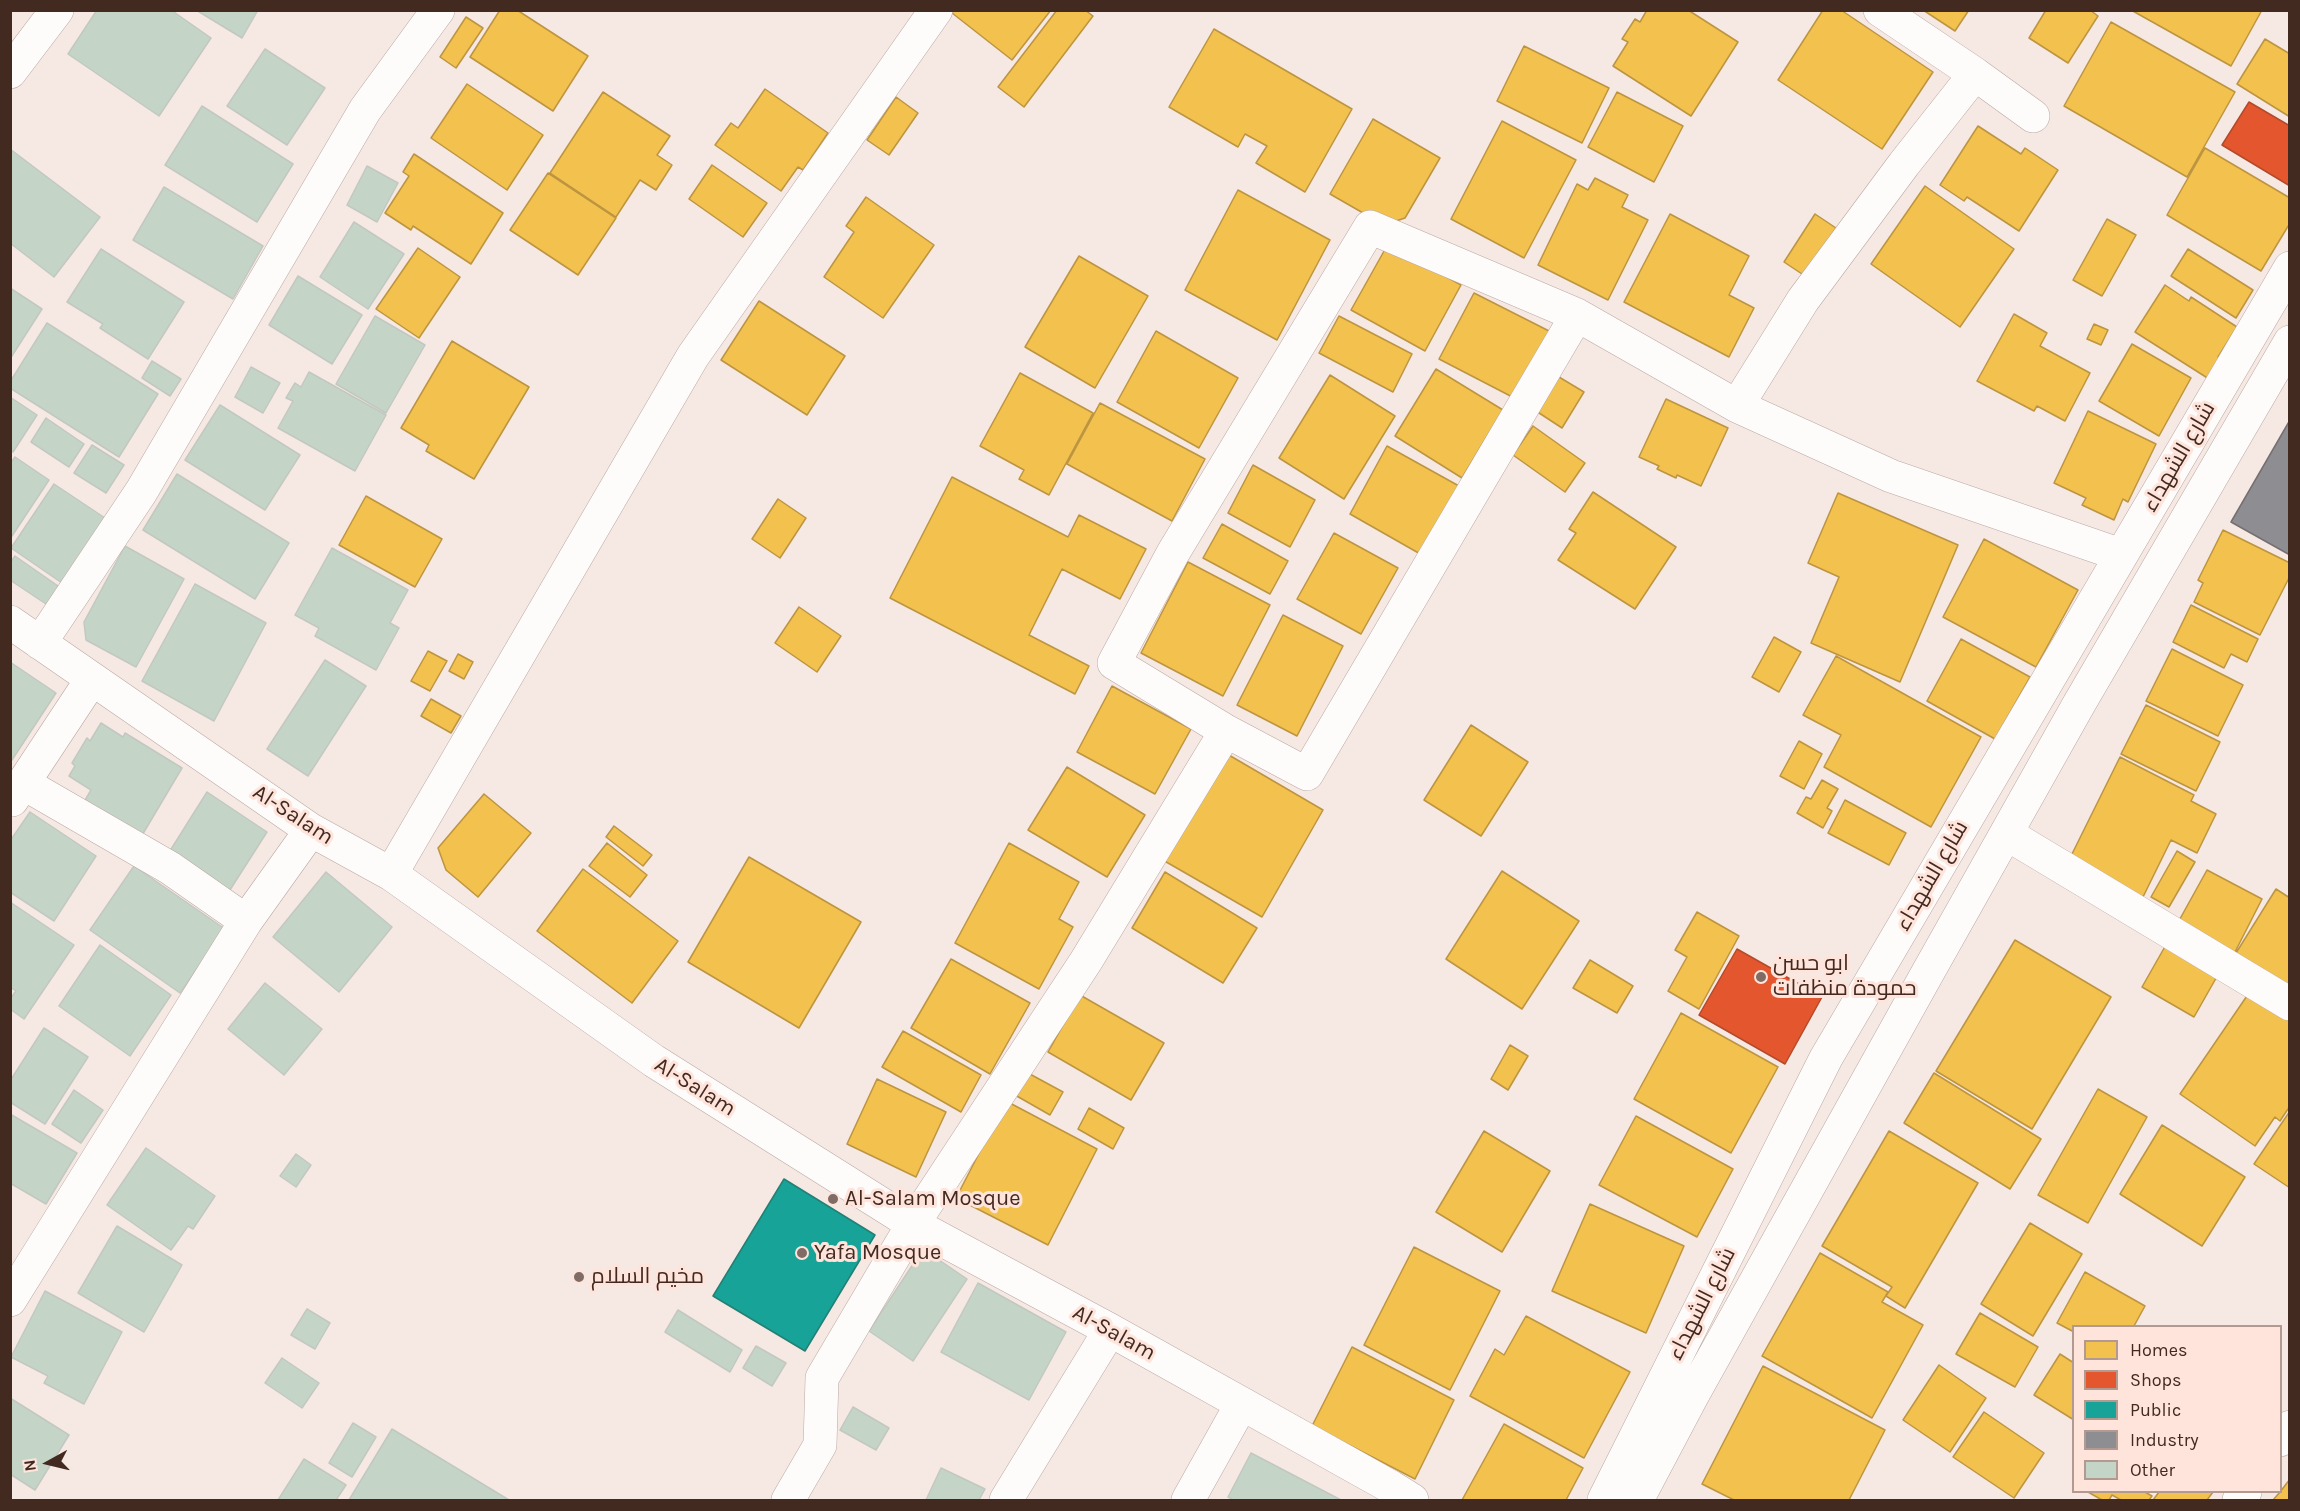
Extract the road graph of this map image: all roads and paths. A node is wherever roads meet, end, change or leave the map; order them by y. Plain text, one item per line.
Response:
1 (57, 10) edge
2 (438, 10) edge
3 (936, 10) edge
4 (1880, 10) edge
5 (10, 72) edge
6 (1976, 74) junction
7 (2033, 116) dead end
8 (2289, 268) edge
9 (1577, 315) junction
10 (2289, 342) edge
11 (1737, 406) junction
12 (2121, 555) junction
13 (10, 622) edge
14 (40, 643) junction
15 (92, 680) junction
16 (1226, 730) junction
17 (17, 792) edge
18 (311, 830) junction
19 (2007, 834) junction
20 (391, 874) junction
21 (246, 921) junction
22 (2289, 1004) edge
23 (913, 1224) junction
24 (10, 1300) edge
25 (1110, 1330) junction
26 (1241, 1405) junction
27 (788, 1500) edge
28 (1006, 1500) edge
29 (1188, 1500) edge
30 (1412, 1500) edge
31 (1604, 1500) edge
32 (1637, 1500) edge

1 - 5 street
2 - 14 street
3 - 20 street
4 - 6 street
6 - 7 street
6 - 11 street
8 - 12 street, شارع الشهداء
9 - 11 street
9 - 16 street
9 - 16 street
10 - 19 street, شارع الشهداء
11 - 12 street
12 - 31 street, شارع الشهداء
13 - 14 street, Al-Salam
14 - 15 street, Al-Salam
15 - 17 street
15 - 18 street, Al-Salam
16 - 23 street
17 - 21 street
18 - 20 street, Al-Salam
18 - 21 street
19 - 22 street
19 - 32 street, شارع الشهداء
20 - 23 street, Al-Salam
21 - 24 street
23 - 25 street, Al-Salam
23 - 27 street
25 - 26 street, Al-Salam
25 - 28 street
26 - 29 street
26 - 30 street, Al-Salam

